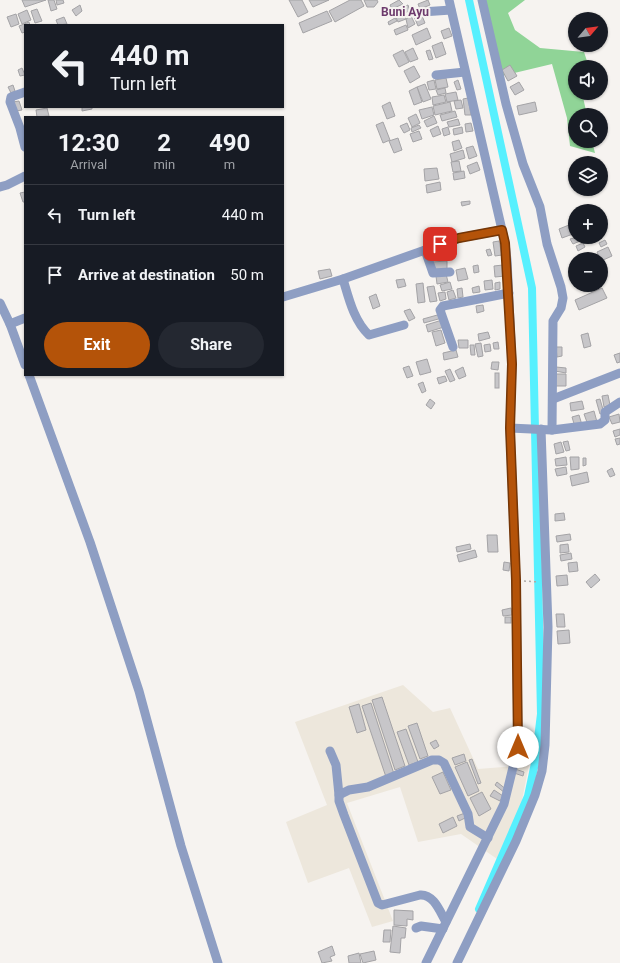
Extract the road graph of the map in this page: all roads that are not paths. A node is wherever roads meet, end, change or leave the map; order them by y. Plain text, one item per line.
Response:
1 (449, 0) edge
2 (482, 0) edge
3 (450, 10) junction
4 (422, 12) dead end
5 (465, 72) junction
6 (436, 75) dead end
7 (24, 92) edge
8 (24, 143) edge
9 (24, 176) edge
10 (0, 187) edge
11 (502, 230) junction
12 (425, 250) junction
13 (450, 272) dead end
14 (343, 279) junction
15 (509, 293) junction
16 (284, 297) edge
17 (0, 304) edge
18 (24, 318) edge
19 (10, 324) junction
20 (404, 325) dead end
21 (453, 347) dead end
22 (24, 362) edge
23 (620, 373) edge
24 (29, 376) edge
25 (553, 399) junction
26 (620, 402) edge
27 (514, 428) junction
28 (539, 429) junction
29 (552, 430) junction
30 (330, 751) dead end
31 (339, 795) junction
32 (488, 838) junction
33 (445, 926) junction
34 (416, 928) dead end
35 (218, 963) edge
36 (426, 963) edge
37 (457, 963) edge

1 - 3 street
2 - 25 street
3 - 4 street
3 - 5 street
5 - 6 street
5 - 11 street
7 - 8 street
9 - 10 street
11 - 12 street
11 - 15 street
12 - 13 street
12 - 14 street
14 - 16 street
14 - 20 street
15 - 21 street
15 - 27 street
17 - 19 street
18 - 19 street
19 - 22 street
23 - 25 street
24 - 35 street
25 - 29 street
26 - 29 street
27 - 28 street
27 - 32 street
28 - 29 street
28 - 37 street
30 - 31 street
31 - 32 street
31 - 33 street
32 - 33 street
33 - 34 street
33 - 36 street

